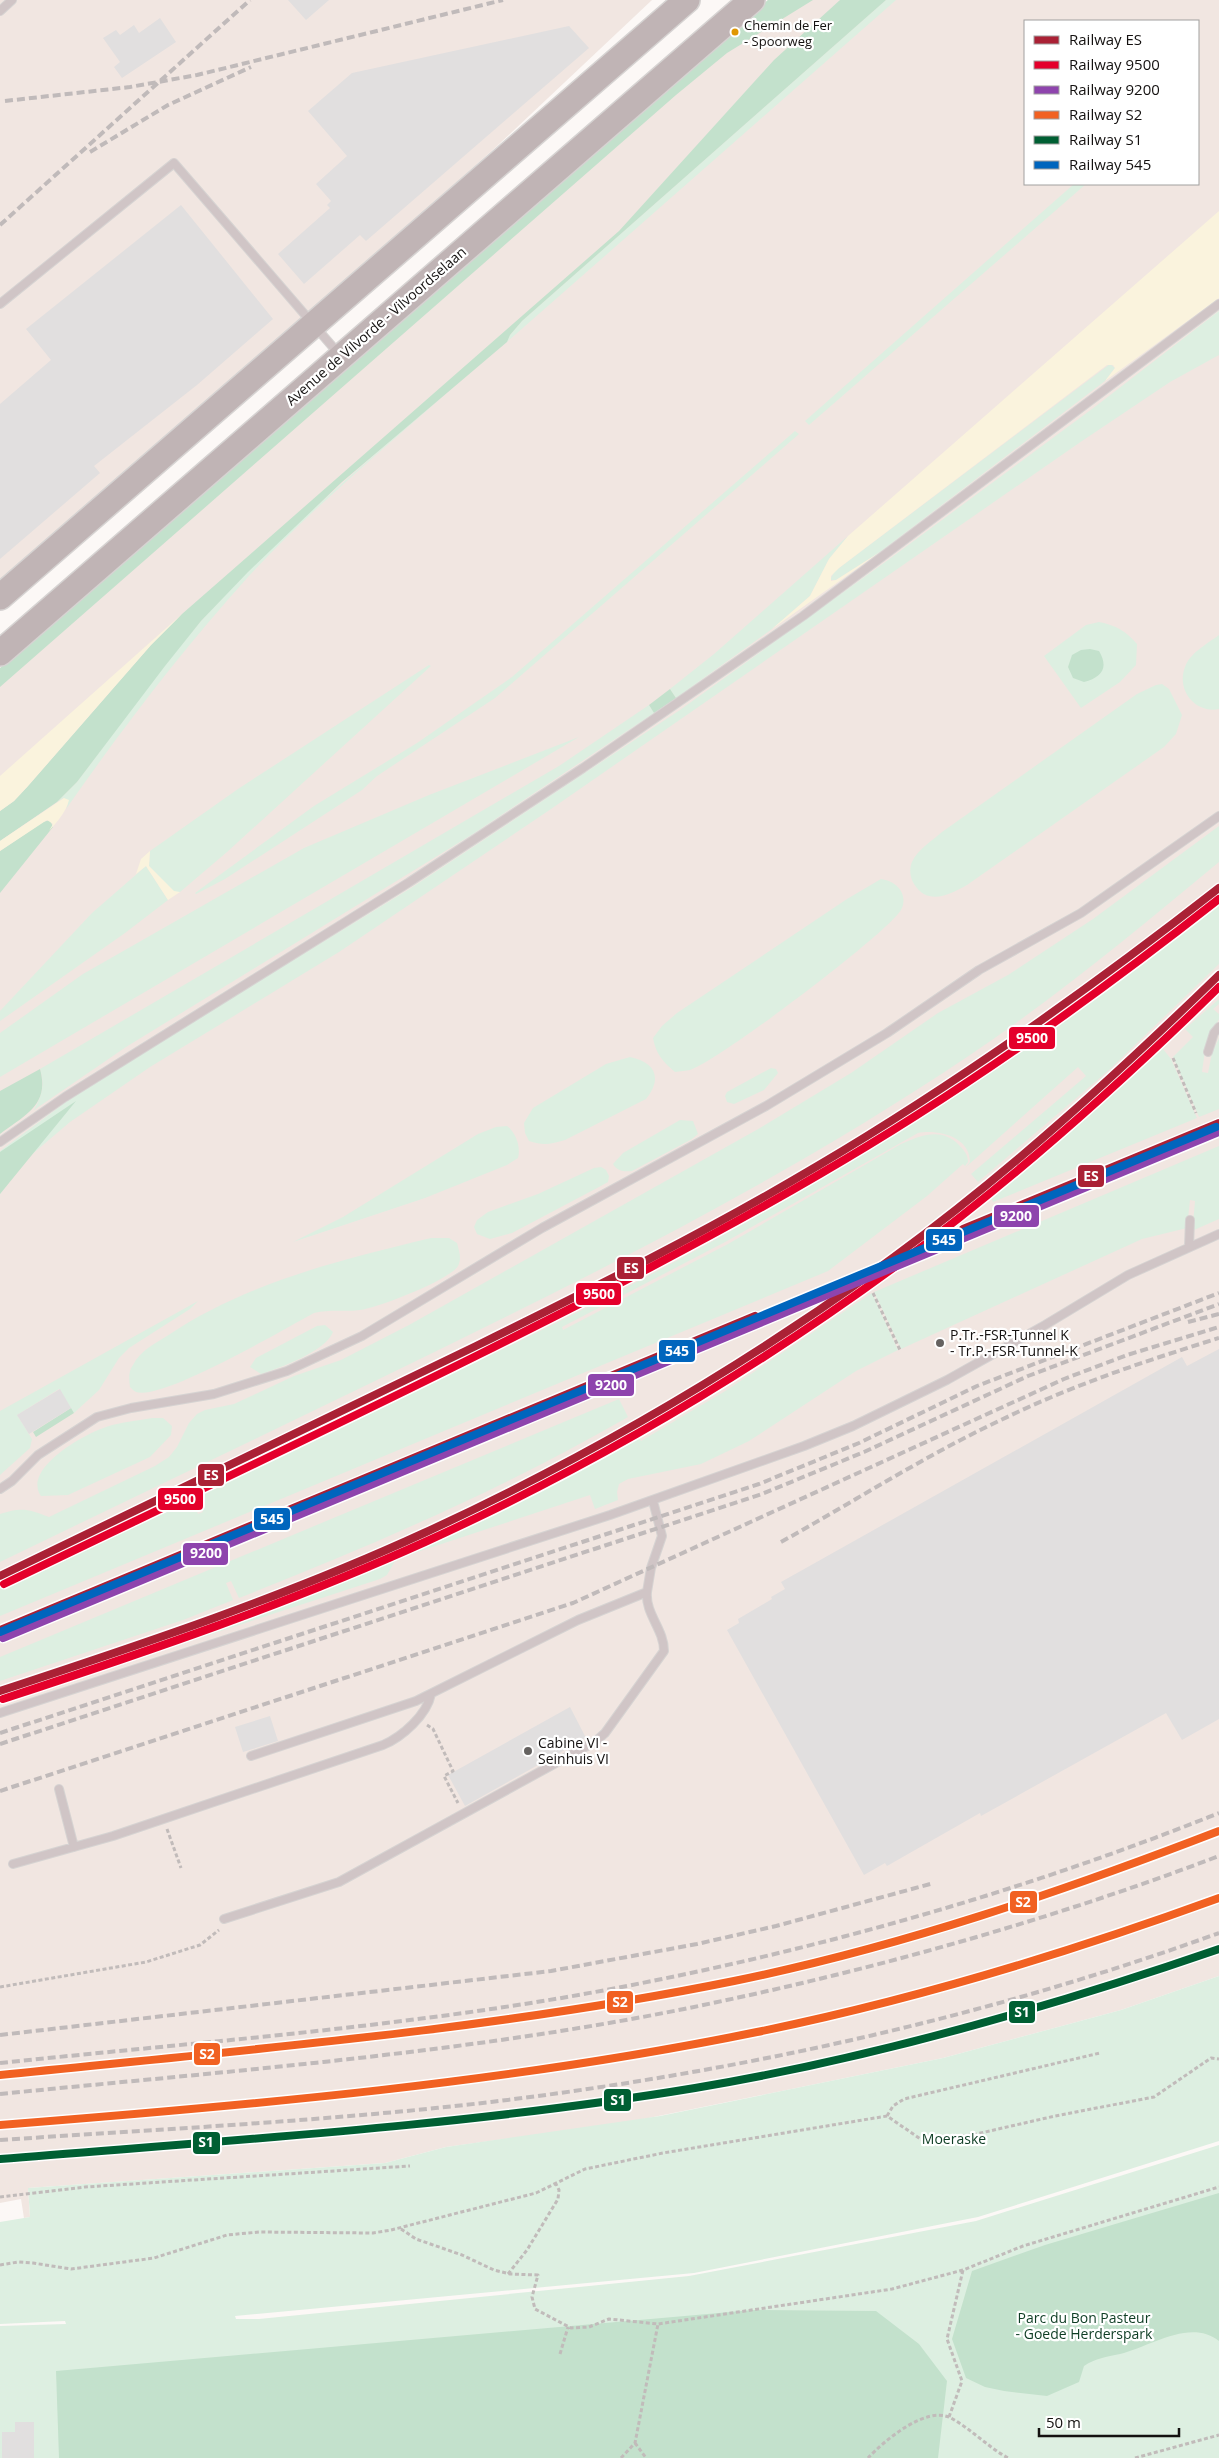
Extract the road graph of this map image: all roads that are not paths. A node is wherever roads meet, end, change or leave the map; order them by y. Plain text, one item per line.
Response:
1 (12, 0) edge
2 (687, 0) edge
3 (752, 0) edge
4 (0, 11) edge
5 (0, 304) edge
6 (1219, 304) edge
7 (313, 325) junction
8 (341, 357) junction
9 (0, 597) edge
10 (0, 653) edge
11 (1219, 816) edge
12 (1219, 1027) edge
13 (1208, 1052) dead end
14 (0, 1142) edge
15 (1190, 1220) dead end
16 (1219, 1234) edge
17 (1189, 1247) junction
18 (0, 1490) edge
19 (653, 1501) junction
20 (646, 1592) junction
21 (431, 1694) junction
22 (0, 1713) edge
23 (251, 1756) dead end
24 (59, 1789) dead end
25 (74, 1847) junction
26 (12, 1864) dead end
27 (224, 1919) road end

1 - 4 lane
2 - 7 main road
3 - 8 main road, Avenue de Vilvorde - Vilvoordselaan
5 - 7 lane
6 - 14 lane
7 - 8 lane
7 - 9 main road
8 - 10 main road, Avenue de Vilvorde - Vilvoordselaan
11 - 18 lane
12 - 13 lane
15 - 17 lane
16 - 17 lane
17 - 19 lane
19 - 20 lane
19 - 22 lane
20 - 21 lane
20 - 27 lane
21 - 23 lane
21 - 25 lane
24 - 25 lane
25 - 26 lane

